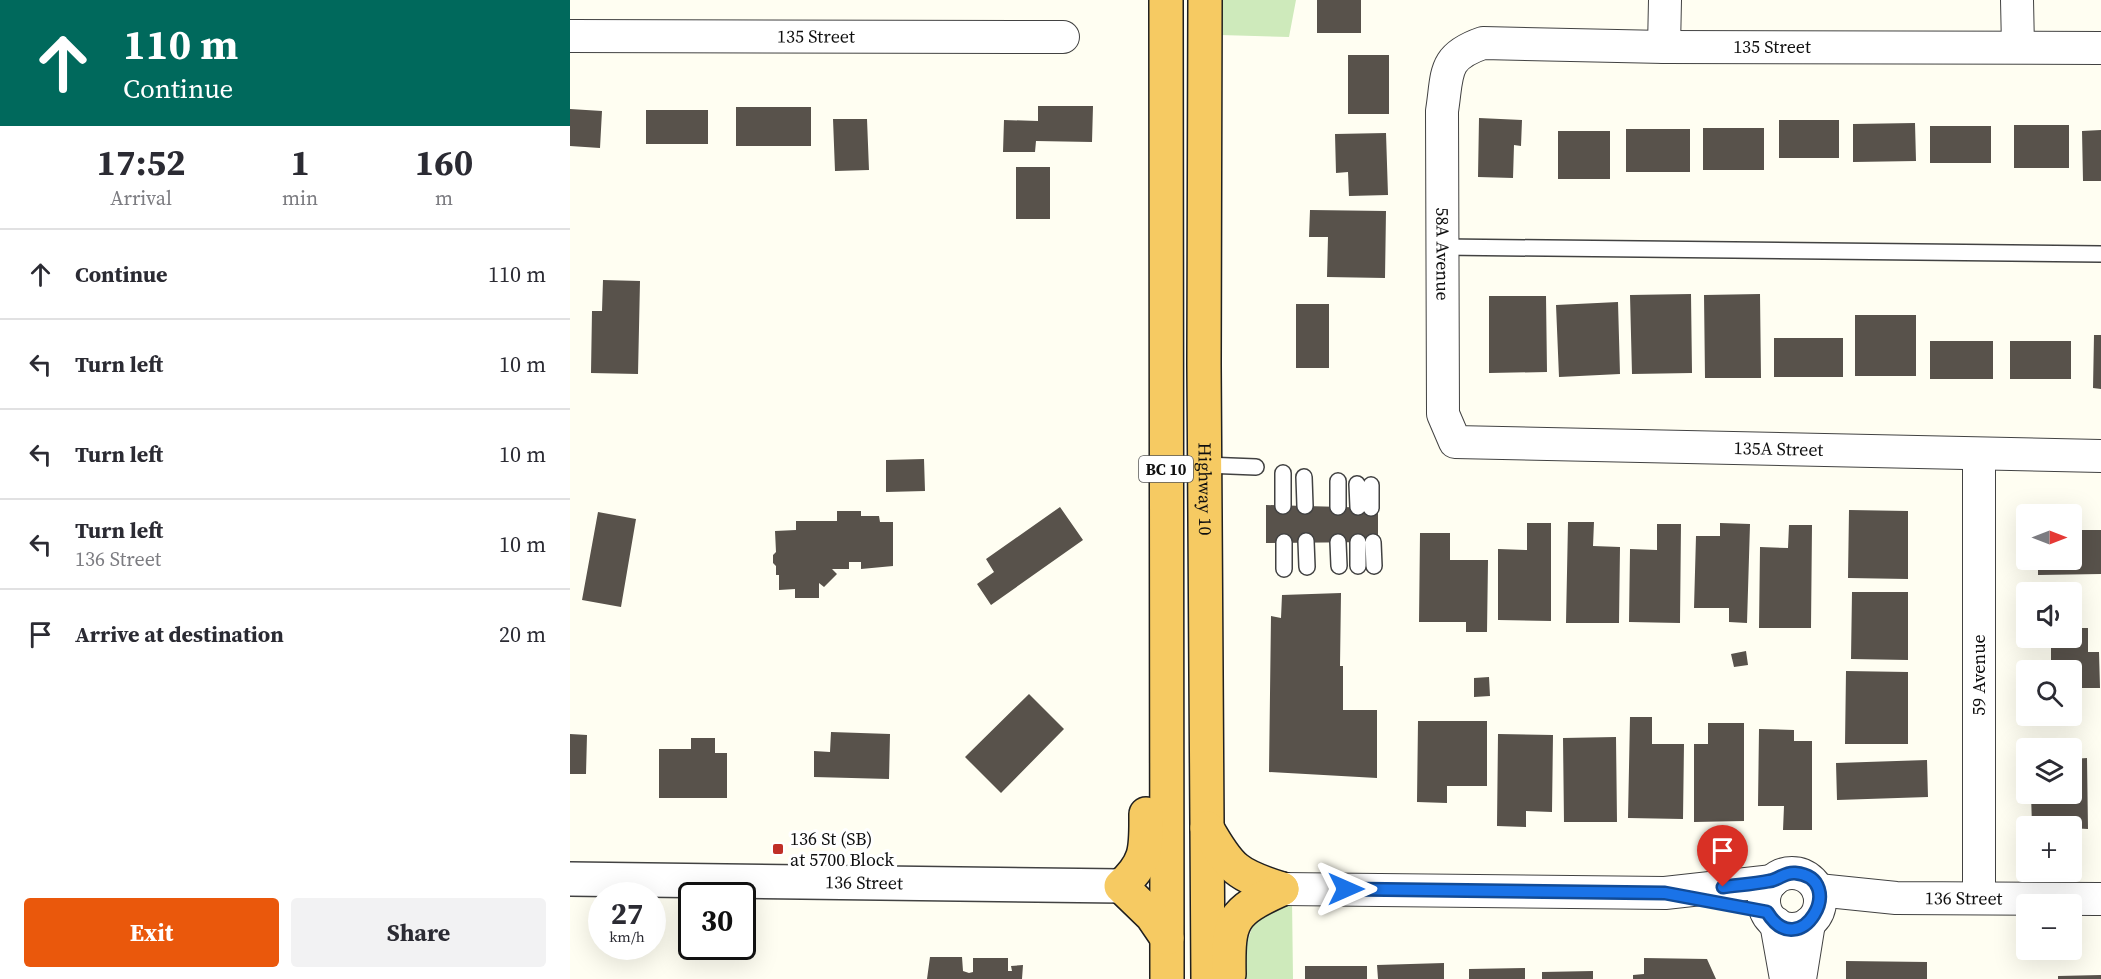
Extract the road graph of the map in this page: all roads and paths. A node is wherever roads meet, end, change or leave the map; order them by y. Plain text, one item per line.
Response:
1 (1166, 0) edge
2 (1205, 0) edge
3 (1665, 0) edge
4 (2017, 0) edge
5 (570, 36) edge
6 (1063, 37) dead end
7 (1664, 47) junction
8 (2018, 47) junction
9 (2101, 48) edge
10 (1450, 62) joint
11 (1443, 247) junction
12 (2101, 254) edge
13 (1455, 442) joint
14 (1979, 454) junction
15 (2101, 456) edge
16 (1205, 465) junction
17 (1166, 467) junction
18 (1256, 467) dead end
19 (1282, 473) dead end
20 (1304, 477) dead end
21 (1338, 481) dead end
22 (1364, 484) dead end
23 (1283, 506) dead end
24 (1305, 506) dead end
25 (1338, 507) dead end
26 (1364, 508) dead end
27 (1284, 542) dead end
28 (1306, 542) dead end
29 (1338, 542) dead end
30 (1339, 566) dead end
31 (1358, 566) dead end
32 (1374, 566) dead end
33 (1307, 567) dead end
34 (1284, 569) dead end
35 (1207, 828) junction
36 (570, 879) edge
37 (1773, 881) junction
38 (1121, 886) junction
39 (1282, 889) junction
40 (1665, 893) junction
41 (1979, 896) junction
42 (2101, 899) edge
43 (1814, 910) junction
44 (1771, 917) junction
45 (1167, 938) junction
46 (1167, 979) edge
47 (1208, 979) edge
48 (1229, 979) edge
49 (1786, 979) edge
50 (1800, 979) edge

1 - 17 highway, BC 10
2 - 16 highway, Highway 10 / BC 10
3 - 7 street
4 - 8 street
5 - 6 street, 135 Street
7 - 8 street, 135 Street
7 - 10 street, 135 Street
8 - 9 street, 135 Street
10 - 11 street, 58A Avenue
11 - 12 lane
11 - 13 street, 58A Avenue
13 - 14 street, 135A Street
14 - 15 street, 135A Street
14 - 41 street, 59 Avenue
16 - 18 lane
16 - 35 highway, Highway 10 / BC 10
17 - 38 highway
17 - 45 highway, BC 10
19 - 23 lane
20 - 24 lane
21 - 25 lane
22 - 26 lane
27 - 34 lane
28 - 33 lane
29 - 30 lane
31 - 32 lane
35 - 39 highway
35 - 47 highway, Highway 10 / BC 10
36 - 38 street, 136 Street
37 - 40 street
37 - 43 street
37 - 44 street
38 - 45 highway
39 - 40 street
39 - 48 highway
40 - 44 street
41 - 42 street, 136 Street
41 - 43 street, 136 Street
43 - 44 street
43 - 50 street
44 - 49 street
45 - 46 highway, BC 10

